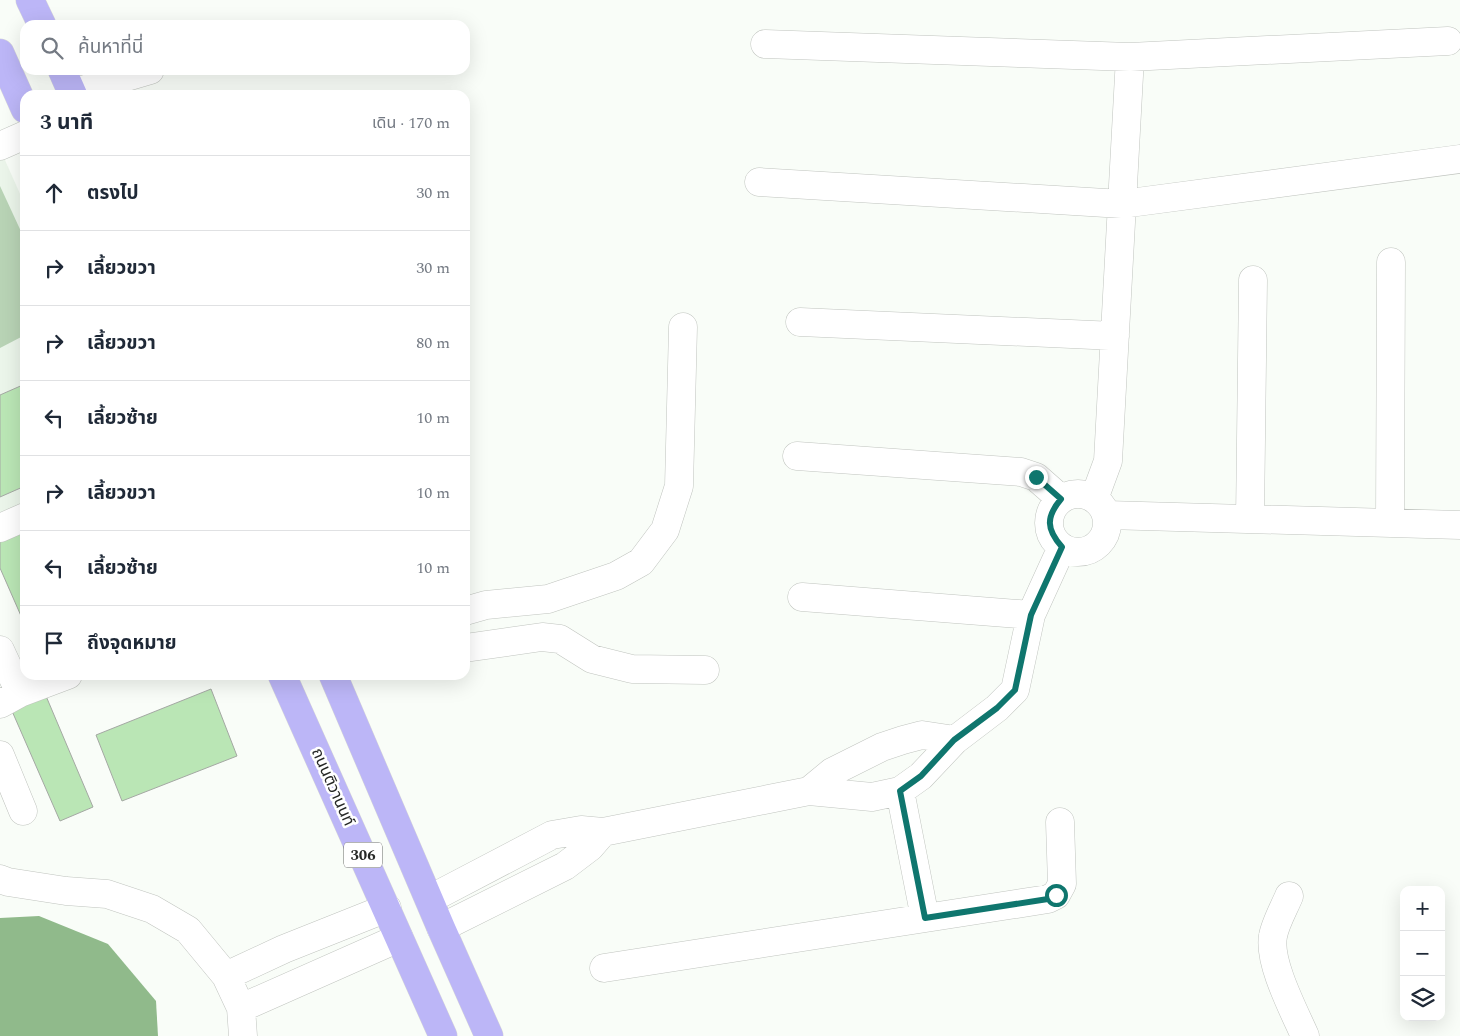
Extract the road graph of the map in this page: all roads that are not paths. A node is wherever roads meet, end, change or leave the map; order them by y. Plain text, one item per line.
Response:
1 (30, 0) edge
2 (40, 20) edge
3 (1448, 40) dead end
4 (765, 44) dead end
5 (0, 53) edge
6 (1130, 57) junction
7 (125, 75) edge
8 (69, 86) edge
9 (20, 98) edge
10 (20, 137) edge
11 (0, 146) edge
12 (1460, 159) edge
13 (759, 182) dead end
14 (1122, 204) junction
15 (1391, 262) dead end
16 (1253, 280) dead end
17 (800, 322) dead end
18 (683, 327) dead end
19 (1115, 336) junction
20 (797, 456) dead end
21 (1061, 499) junction
22 (1100, 507) junction
23 (1250, 519) junction
24 (20, 520) edge
25 (1390, 523) junction
26 (1460, 526) edge
27 (0, 528) edge
28 (1062, 547) junction
29 (802, 597) dead end
30 (548, 599) junction
31 (470, 610) edge
32 (1031, 615) junction
33 (560, 639) junction
34 (470, 647) edge
35 (0, 650) edge
36 (705, 670) dead end
37 (56, 680) edge
38 (284, 680) edge
39 (335, 680) edge
40 (10, 699) edge
41 (954, 740) junction
42 (0, 755) edge
43 (809, 791) junction
44 (900, 791) junction
45 (24, 811) dead end
46 (1060, 822) dead end
47 (603, 832) junction
48 (0, 879) edge
49 (1289, 896) dead end
50 (430, 899) junction
51 (387, 908) junction
52 (925, 918) junction
53 (441, 928) junction
54 (399, 938) junction
55 (604, 968) dead end
56 (226, 976) junction
57 (242, 1008) junction
58 (243, 1036) edge
59 (443, 1036) edge
60 (489, 1036) edge
61 (1305, 1036) edge

1 - 2 main road
3 - 6 street
4 - 6 street
5 - 9 main road
6 - 14 street
7 - 8 street
10 - 11 street
12 - 14 street
13 - 14 street
14 - 19 street
15 - 25 street
16 - 23 street
17 - 19 street
18 - 30 street
19 - 22 street
20 - 21 street
21 - 22 street
21 - 28 street
22 - 23 street
22 - 28 street
23 - 25 street
24 - 27 street
25 - 26 street
28 - 32 street
29 - 32 street
30 - 31 street
30 - 33 street
32 - 41 street
33 - 34 street
33 - 36 street
35 - 40 street
37 - 40 street
38 - 51 main road, ถนนติวานนท์ / 306
39 - 50 main road, 306
41 - 43 street
41 - 44 street
42 - 45 street
43 - 44 street
43 - 47 street
44 - 52 street
46 - 52 street
47 - 50 street
47 - 53 street
48 - 56 street
49 - 61 street
50 - 53 main road, 306
51 - 54 main road, ถนนติวานนท์ / 306
51 - 56 street
52 - 55 street
53 - 60 main road, 306
54 - 57 street
54 - 59 main road, ถนนติวานนท์ / 306
56 - 57 street
57 - 58 street

